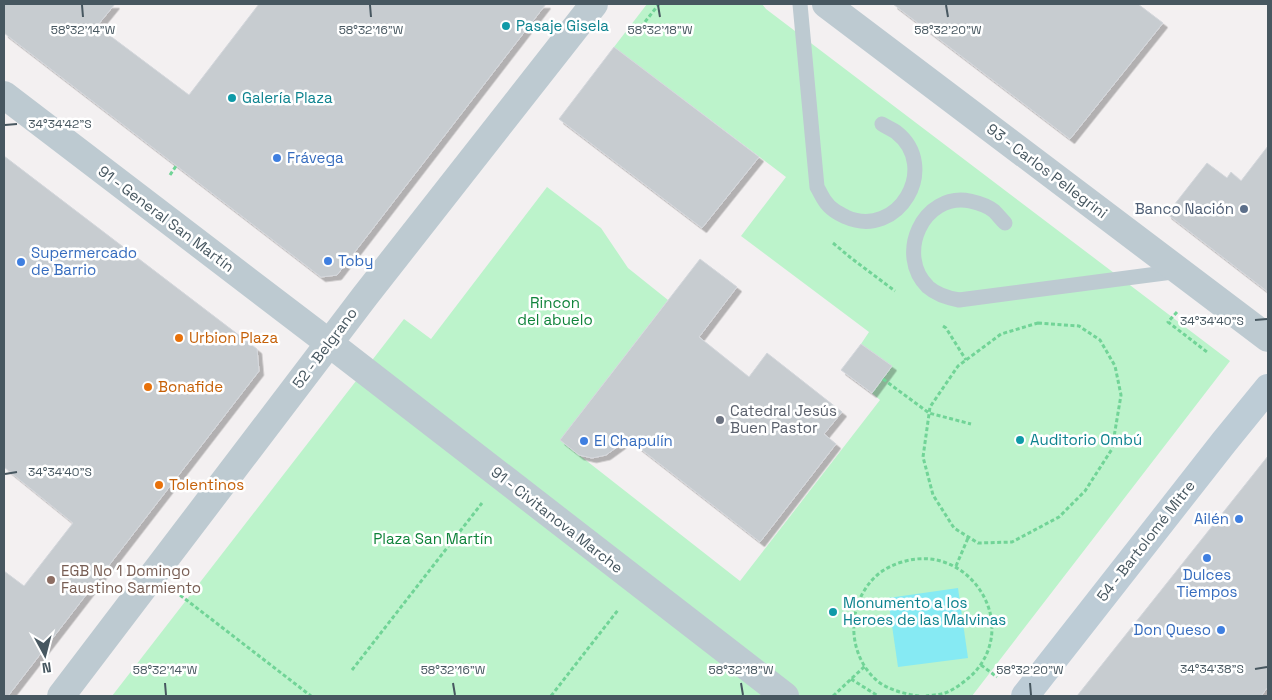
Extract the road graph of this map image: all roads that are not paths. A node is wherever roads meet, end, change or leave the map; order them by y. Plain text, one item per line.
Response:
1 (594, 4) edge
2 (800, 4) edge
3 (826, 4) edge
4 (4, 95) edge
5 (882, 124) dead end
6 (1005, 223) dead end
7 (1180, 272) junction
8 (1268, 338) edge
9 (329, 343) junction
10 (1268, 388) edge
11 (61, 696) edge
12 (785, 696) edge
13 (1026, 696) edge

1 - 9 street, 52 - Belgrano
2 - 5 lane
3 - 7 street, 93 - Carlos Pellegrini
4 - 9 street, 91 - General San Martín
6 - 7 lane
7 - 8 street, 93 - Carlos Pellegrini
9 - 11 street, 52 - Belgrano
9 - 12 street, 91 - Civitanova Marche
10 - 13 street, 54 - Bartolomé Mitre

